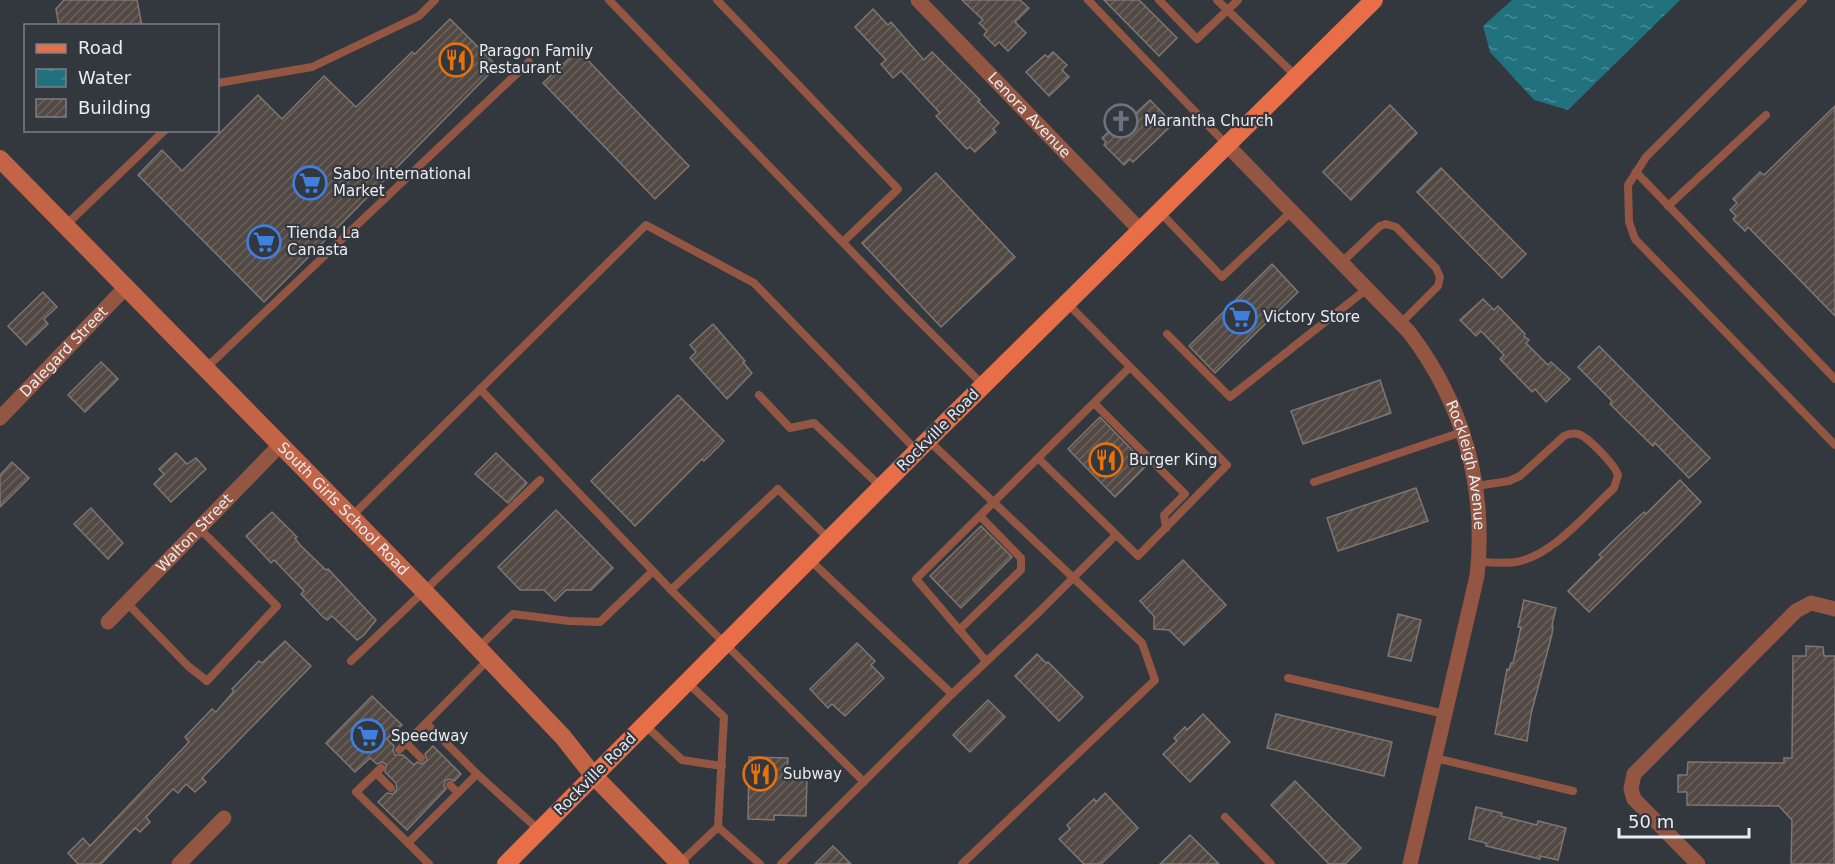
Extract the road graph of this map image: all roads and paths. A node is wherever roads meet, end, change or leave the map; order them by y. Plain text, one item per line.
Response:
1 (435, 0) edge
2 (609, 0) edge
3 (717, 0) edge
4 (918, 0) edge
5 (1088, 0) edge
6 (1159, 0) edge
7 (1217, 0) edge
8 (1238, 0) edge
9 (1374, 0) edge
10 (1803, 0) edge
11 (1228, 11) junction
12 (529, 62) dead end
13 (1297, 77) junction
14 (219, 83) edge
15 (1766, 114) dead end
16 (163, 132) edge
17 (1227, 145) junction
18 (0, 159) edge
19 (1636, 172) junction
20 (1668, 206) junction
21 (1292, 211) junction
22 (1160, 212) junction
23 (66, 225) junction
24 (1141, 231) junction
25 (843, 242) junction
26 (1342, 262) junction
27 (127, 286) junction
28 (1368, 288) junction
29 (1067, 303) junction
30 (1401, 323) junction
31 (1167, 333) dead end
32 (1130, 367) junction
33 (206, 368) junction
34 (1835, 379) edge
35 (983, 385) junction
36 (480, 389) junction
37 (759, 395) dead end
38 (1094, 403) junction
39 (0, 418) edge
40 (1464, 432) junction
41 (281, 444) junction
42 (922, 445) junction
43 (1835, 445) edge
44 (1038, 458) junction
45 (540, 480) dead end
46 (1314, 482) dead end
47 (1476, 486) junction
48 (880, 487) junction
49 (994, 502) junction
50 (980, 516) junction
51 (351, 518) junction
52 (199, 528) junction
53 (1166, 528) junction
54 (1116, 535) junction
55 (829, 539) junction
56 (809, 559) junction
57 (1479, 562) junction
58 (653, 571) junction
59 (1073, 576) junction
60 (671, 590) junction
61 (424, 591) junction
62 (127, 603) junction
63 (1835, 609) edge
64 (108, 622) dead end
65 (959, 630) junction
66 (724, 644) junction
67 (482, 654) junction
68 (351, 661) dead end
69 (986, 661) junction
70 (1288, 678) dead end
71 (687, 682) junction
72 (952, 694) junction
73 (1446, 714) junction
74 (426, 723) junction
75 (644, 724) junction
76 (406, 743) junction
77 (399, 750) dead end
78 (421, 758) dead end
79 (1435, 759) junction
80 (722, 766) junction
81 (477, 774) junction
82 (593, 775) junction
83 (864, 782) junction
84 (450, 785) dead end
85 (391, 788) dead end
86 (1573, 792) dead end
87 (458, 793) junction
88 (420, 816) dead end
89 (1226, 817) dead end
90 (224, 818) dead end
91 (428, 823) junction
92 (718, 826) junction
93 (539, 830) junction
94 (408, 843) junction
95 (179, 864) edge
96 (429, 864) edge
97 (506, 864) edge
98 (680, 864) edge
99 (760, 864) edge
100 (781, 864) edge
101 (962, 864) edge
102 (1271, 864) edge
103 (1410, 864) edge
104 (1698, 864) edge

1 - 14 lane
2 - 25 lane
3 - 25 lane
4 - 24 street, Lenora Avenue
5 - 17 lane
6 - 11 lane
7 - 11 lane
8 - 11 lane
9 - 13 main road, Rockville Road
10 - 19 lane
11 - 13 lane
12 - 33 lane
13 - 17 main road, Rockville Road
15 - 20 lane
16 - 23 lane
17 - 21 street, Rockleigh Avenue
17 - 22 main road, Rockville Road
18 - 23 main road, South Girls School Road
19 - 20 lane
19 - 43 lane
20 - 34 lane
21 - 22 lane
21 - 26 street, Rockleigh Avenue
22 - 24 main road, Rockville Road
23 - 27 main road, South Girls School Road
24 - 29 main road, Rockville Road
25 - 35 lane
26 - 28 street, Rockleigh Avenue
26 - 30 lane
27 - 33 main road, South Girls School Road
27 - 39 street, Dalegard Street
28 - 30 street, Rockleigh Avenue
28 - 31 lane
29 - 32 lane
29 - 35 main road, Rockville Road
30 - 40 street, Rockleigh Avenue
32 - 38 lane
32 - 53 lane
33 - 41 main road, South Girls School Road
35 - 42 main road, Rockville Road
36 - 42 lane
36 - 51 lane
36 - 58 lane
37 - 48 lane
38 - 44 lane
38 - 53 lane
40 - 46 lane
40 - 47 street, Rockleigh Avenue
41 - 51 main road, South Girls School Road
41 - 52 street, Walton Street
42 - 48 main road, Rockville Road
42 - 49 lane
44 - 49 lane
44 - 54 lane
45 - 61 lane
47 - 57 street, Rockleigh Avenue
47 - 57 lane
48 - 55 main road, Rockville Road
49 - 50 lane
49 - 59 lane
50 - 65 lane
50 - 65 lane
51 - 61 main road, South Girls School Road
52 - 62 street, Walton Street
52 - 62 lane
53 - 54 lane
54 - 59 lane
55 - 56 main road, Rockville Road
55 - 60 lane
56 - 66 main road, Rockville Road
56 - 72 lane
57 - 73 street, Rockleigh Avenue
58 - 60 lane
58 - 67 lane
59 - 69 lane
59 - 101 lane
60 - 66 lane
61 - 67 main road, South Girls School Road
61 - 68 lane
62 - 64 street, Walton Street
63 - 104 street
65 - 69 lane
66 - 71 main road, Rockville Road
66 - 83 lane
67 - 74 lane
67 - 82 main road, South Girls School Road
69 - 72 lane
70 - 73 lane
71 - 75 main road, Rockville Road
71 - 80 lane
72 - 83 lane
73 - 79 street, Rockleigh Avenue
74 - 76 lane
74 - 81 lane
75 - 80 lane
75 - 82 main road, Rockville Road
76 - 77 lane
76 - 78 lane
79 - 86 lane
79 - 103 street, Rockleigh Avenue
80 - 92 lane
81 - 87 lane
81 - 93 lane
82 - 93 main road, Rockville Road
82 - 98 main road, South Girls School Road
83 - 100 lane
84 - 87 lane
85 - 94 lane
87 - 91 lane
88 - 91 lane
89 - 102 lane
90 - 95 street
91 - 94 lane
92 - 98 lane
92 - 99 lane
93 - 97 main road, Rockville Road
94 - 96 lane

